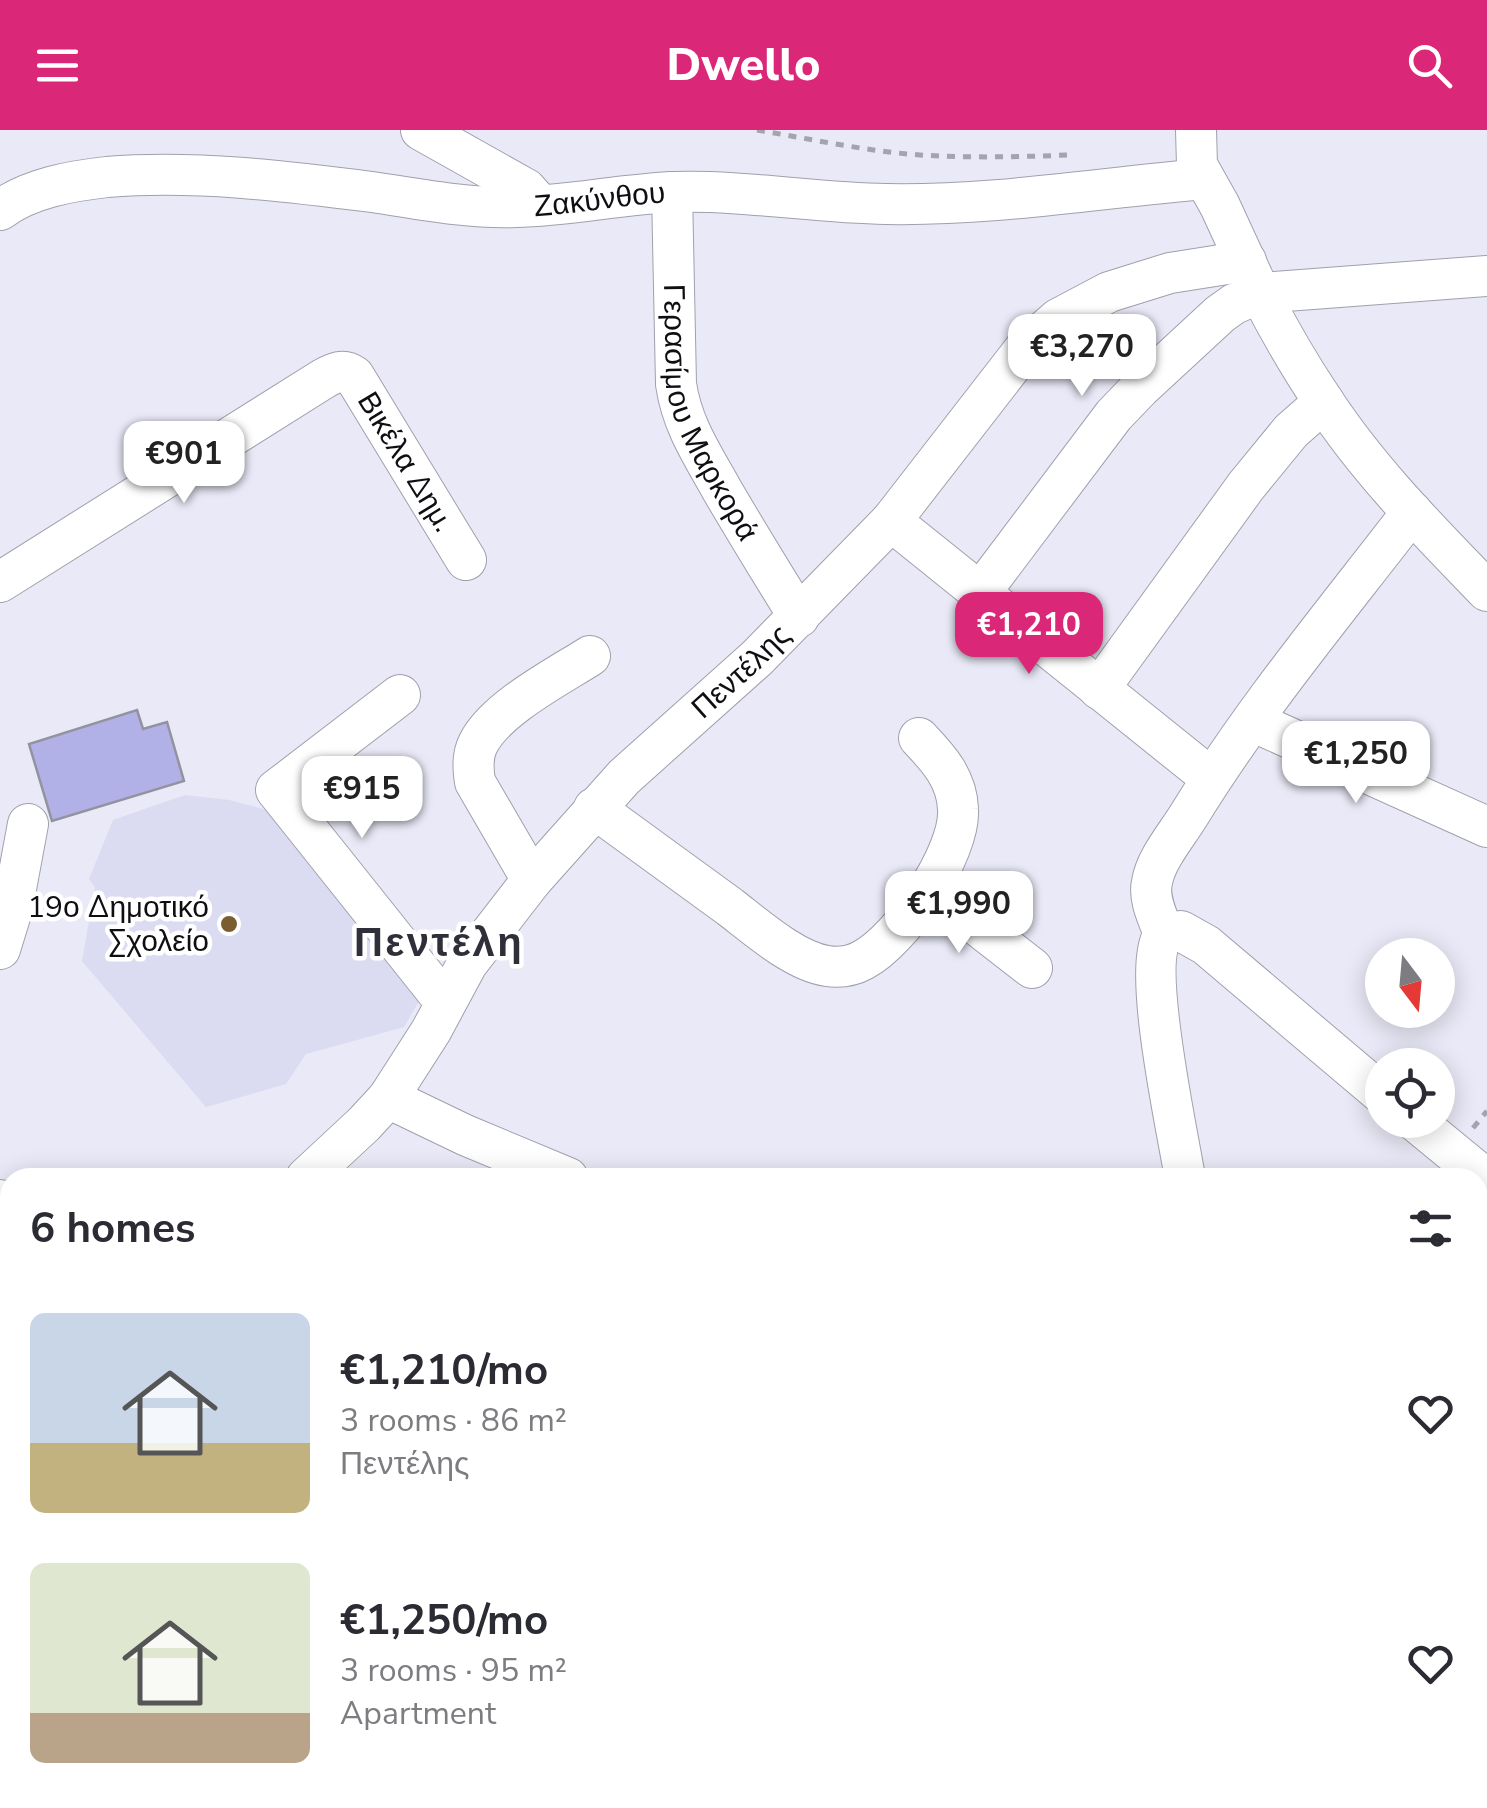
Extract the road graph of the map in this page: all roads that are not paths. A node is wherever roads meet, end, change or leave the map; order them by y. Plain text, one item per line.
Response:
1 (420, 130) edge
2 (1196, 130) edge
3 (1204, 179) junction
4 (672, 192) junction
5 (3, 205) edge
6 (537, 206) junction
7 (1487, 276) edge
8 (1253, 277) junction
9 (1324, 402) junction
10 (1412, 512) junction
11 (891, 521) junction
12 (466, 560) dead end
13 (0, 582) edge
14 (1487, 591) edge
15 (980, 594) junction
16 (799, 617) junction
17 (590, 656) dead end
18 (1099, 689) junction
19 (400, 695) dead end
20 (1252, 721) junction
21 (919, 738) dead end
22 (1211, 778) junction
23 (594, 808) junction
24 (28, 824) dead end
25 (1487, 827) edge
26 (532, 880) junction
27 (930, 888) junction
28 (1164, 934) junction
29 (0, 950) edge
30 (1032, 968) dead end
31 (445, 1002) junction
32 (1365, 1080) edge
33 (388, 1098) junction
34 (1436, 1138) edge
35 (317, 1168) edge
36 (545, 1168) edge
37 (1183, 1168) edge
38 (1472, 1168) edge

1 - 6 street
2 - 3 street
3 - 4 street, Ζακύνθου
3 - 8 street
4 - 6 street, Ζακύνθου
4 - 16 street, Γερασίμου Μαρκορά
5 - 6 street, Ζακύνθου
7 - 8 street, Πεντέλης
8 - 9 street
8 - 11 street, Πεντέλης
8 - 15 street
9 - 10 street
9 - 18 street
10 - 14 street
10 - 20 street
11 - 15 street
11 - 16 street, Πεντέλης
12 - 13 street, Βικέλα Δημ.
15 - 18 street
16 - 23 street, Πεντέλης
17 - 26 street
18 - 22 street
19 - 31 street
20 - 22 street
20 - 25 street
21 - 27 street
22 - 28 street
23 - 26 street, Πεντέλης
23 - 27 street
24 - 29 street
26 - 31 street, Πεντέλης
27 - 30 street
28 - 32 street
28 - 37 street
31 - 33 street, Πεντέλης
33 - 35 street, Πεντέλης
33 - 36 street
34 - 38 street

